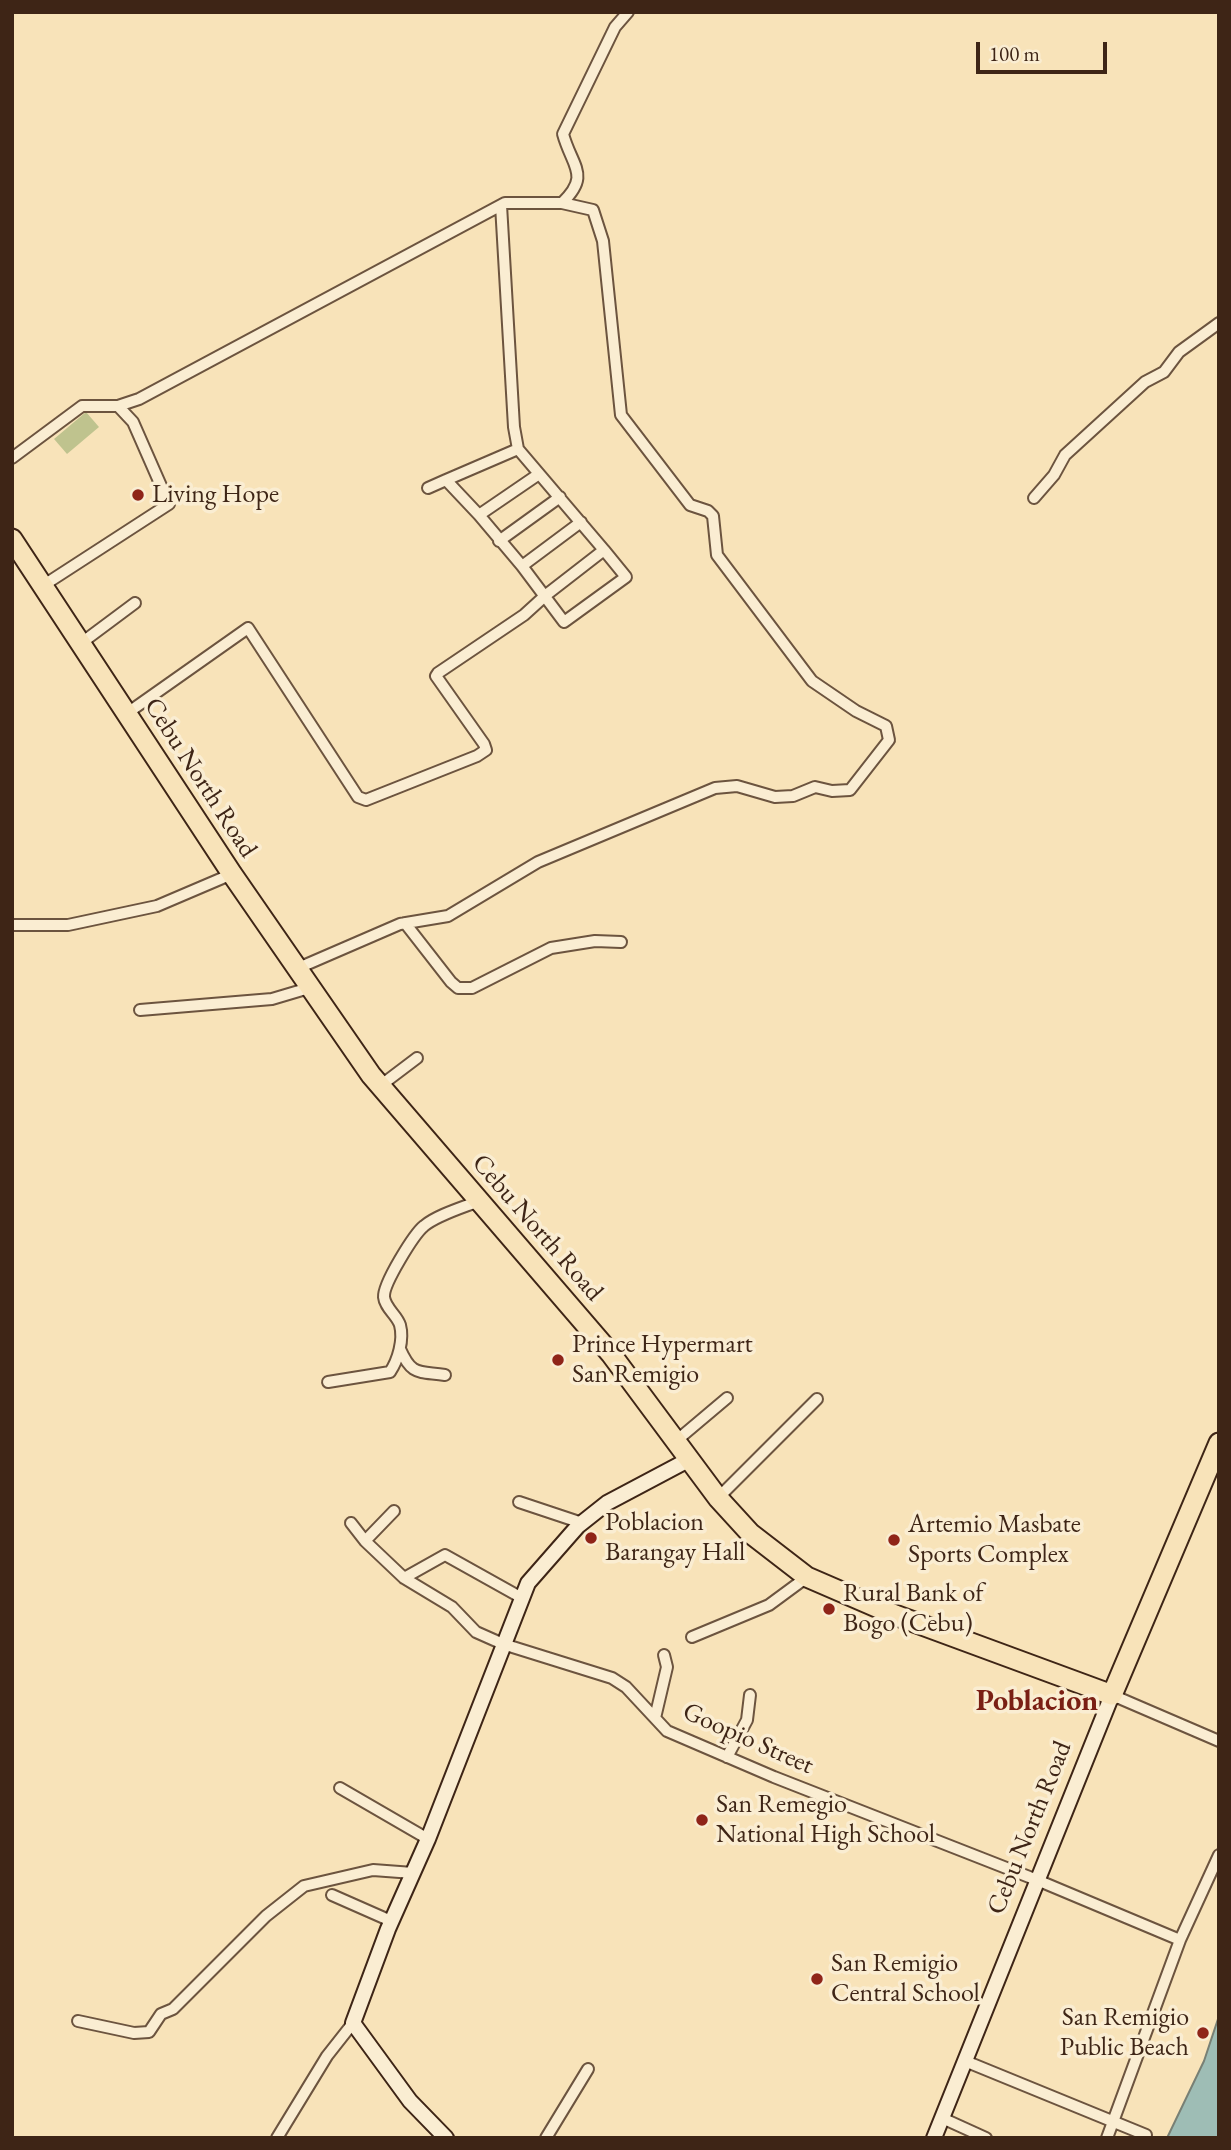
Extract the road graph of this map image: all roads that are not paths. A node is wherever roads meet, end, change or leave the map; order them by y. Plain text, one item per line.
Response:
1 (628, 12) edge
2 (562, 203) junction
3 (501, 205) junction
4 (1219, 323) edge
5 (139, 399) junction
6 (118, 406) junction
7 (133, 422) junction
8 (518, 449) junction
9 (12, 458) edge
10 (539, 474) junction
11 (446, 480) junction
12 (428, 488) dead end
13 (560, 497) junction
14 (1034, 498) dead end
15 (479, 515) junction
16 (581, 522) junction
17 (12, 539) edge
18 (499, 541) junction
19 (604, 550) junction
20 (522, 566) junction
21 (44, 585) junction
22 (546, 595) junction
23 (135, 603) dead end
24 (80, 644) junction
25 (126, 714) junction
26 (232, 874) junction
27 (405, 923) junction
28 (12, 925) edge
29 (621, 942) dead end
30 (296, 969) junction
31 (310, 988) junction
32 (140, 1010) dead end
33 (417, 1058) dead end
34 (380, 1086) junction
35 (479, 1201) junction
36 (400, 1349) junction
37 (445, 1375) dead end
38 (328, 1381) dead end
39 (727, 1398) dead end
40 (817, 1399) dead end
41 (676, 1441) junction
42 (1218, 1449) edge
43 (690, 1459) junction
44 (718, 1498) junction
45 (519, 1502) dead end
46 (394, 1511) dead end
47 (582, 1523) junction
48 (351, 1524) dead end
49 (365, 1541) junction
50 (807, 1577) junction
51 (404, 1578) junction
52 (522, 1598) junction
53 (692, 1637) dead end
54 (503, 1644) junction
55 (664, 1656) dead end
56 (750, 1695) dead end
57 (1112, 1695) junction
58 (655, 1718) junction
59 (1219, 1741) edge
60 (727, 1756) junction
61 (340, 1788) dead end
62 (428, 1839) junction
63 (1219, 1855) edge
64 (413, 1872) junction
65 (1037, 1880) junction
66 (332, 1895) dead end
67 (391, 1922) junction
68 (1180, 1940) junction
69 (78, 2021) dead end
70 (353, 2023) junction
71 (965, 2061) junction
72 (588, 2069) dead end
73 (942, 2118) junction
74 (1113, 2123) junction
75 (1146, 2135) dead end
76 (277, 2138) edge
77 (446, 2138) edge
78 (546, 2138) edge
79 (934, 2138) edge
80 (986, 2138) edge
81 (1107, 2138) edge

1 - 2 street
2 - 3 street
2 - 27 street
3 - 5 street
3 - 8 street
4 - 14 street
5 - 6 street
5 - 7 street
6 - 7 street
6 - 9 street
7 - 21 street
8 - 10 street
8 - 11 street
10 - 13 street
10 - 15 street
11 - 12 street
11 - 15 street
13 - 16 street
13 - 18 street
15 - 18 street
16 - 19 street
16 - 20 street
17 - 21 highway, Cebu North Road
18 - 20 street
19 - 22 street
19 - 22 street
20 - 22 street
21 - 24 highway, Cebu North Road
22 - 25 street
23 - 24 street
24 - 25 highway, Cebu North Road
25 - 26 highway, Cebu North Road
26 - 28 street
26 - 30 highway, Cebu North Road
27 - 29 street
27 - 30 street
30 - 31 highway, Cebu North Road
31 - 32 street
31 - 34 highway, Cebu North Road
33 - 34 street
34 - 35 highway, Cebu North Road
35 - 36 street
35 - 41 highway, Cebu North Road
36 - 37 street
36 - 38 street
39 - 41 street
40 - 44 street
41 - 43 highway, Cebu North Road
42 - 57 highway
43 - 44 highway, Cebu North Road
43 - 47 street
44 - 50 highway, Cebu North Road
45 - 47 street
46 - 49 street
47 - 52 street
48 - 49 street, Goopio Street
49 - 51 street, Goopio Street
50 - 53 street
50 - 57 highway, Cebu North Road
51 - 52 street
51 - 54 street, Goopio Street
52 - 54 street
54 - 58 street, Goopio Street
54 - 62 street
55 - 58 street
56 - 60 street
57 - 59 street
57 - 65 street, Cebu North Road
58 - 60 street, Goopio Street
60 - 65 street, Goopio Street
61 - 62 street
62 - 64 street
63 - 68 street
64 - 67 street
64 - 69 street
65 - 68 street, Goopio Street
65 - 71 street, Cebu North Road
66 - 67 street
67 - 70 street
68 - 74 street
70 - 76 street
70 - 77 street
71 - 73 street, Cebu North Road
71 - 74 street
72 - 78 street
73 - 79 street, Cebu North Road
73 - 80 street
74 - 75 street
74 - 81 street

